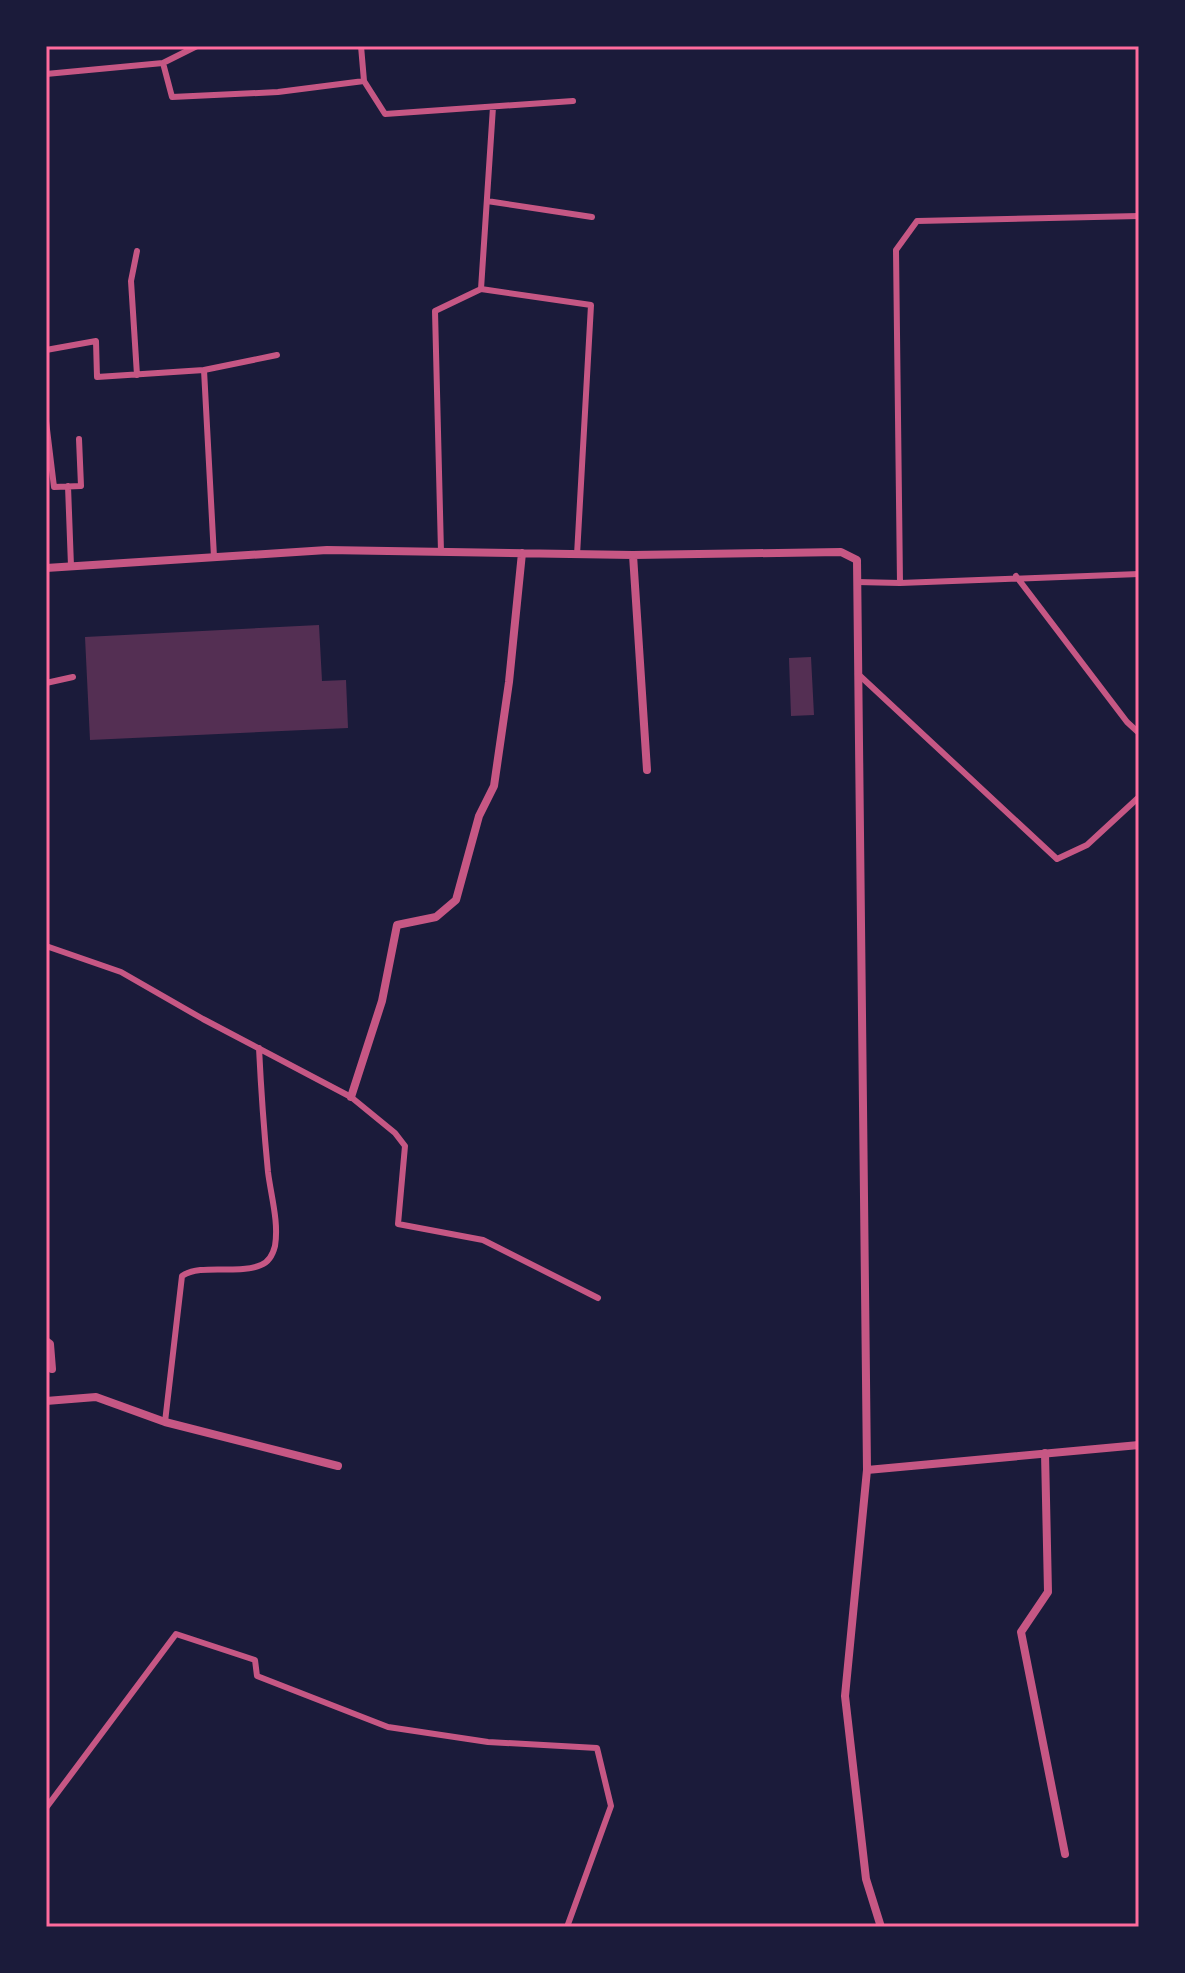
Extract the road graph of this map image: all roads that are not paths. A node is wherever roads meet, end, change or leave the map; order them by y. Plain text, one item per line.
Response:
1 (197, 46) edge
2 (361, 46) edge
3 (163, 63) junction
4 (46, 74) edge
5 (364, 81) junction
6 (573, 101) dead end
7 (493, 107) junction
8 (487, 201) junction
9 (1139, 216) edge
10 (592, 217) dead end
11 (137, 251) dead end
12 (481, 289) junction
13 (46, 350) edge
14 (277, 355) dead end
15 (204, 370) junction
16 (137, 375) junction
17 (46, 421) edge
18 (79, 439) dead end
19 (50, 483) edge
20 (68, 486) junction
21 (441, 552) junction
22 (522, 553) junction
23 (577, 555) junction
24 (633, 555) junction
25 (214, 557) junction
26 (71, 566) junction
27 (46, 568) edge
28 (1139, 574) edge
29 (1016, 576) junction
30 (857, 582) junction
31 (900, 583) junction
32 (858, 674) junction
33 (73, 677) dead end
34 (46, 683) edge
35 (1139, 733) edge
36 (647, 770) dead end
37 (1139, 797) edge
38 (46, 946) edge
39 (259, 1048) junction
40 (351, 1097) junction
41 (598, 1298) dead end
42 (46, 1341) edge
43 (52, 1369) dead end
44 (46, 1401) edge
45 (165, 1422) junction
46 (1139, 1445) edge
47 (1045, 1453) junction
48 (338, 1466) dead end
49 (867, 1470) junction
50 (46, 1808) edge
51 (1065, 1854) dead end
52 (567, 1927) edge
53 (881, 1927) edge

1 - 3 lane
2 - 5 lane
3 - 4 lane
3 - 5 lane
5 - 7 lane
6 - 7 lane
7 - 8 lane
8 - 10 lane
8 - 12 lane
9 - 31 lane
11 - 16 lane
12 - 21 lane
12 - 23 lane
13 - 16 lane
14 - 15 lane
15 - 16 lane
15 - 25 lane
17 - 19 lane
18 - 20 lane
19 - 20 lane
20 - 26 lane
21 - 22 street
21 - 25 street
22 - 23 street
22 - 40 street
23 - 24 street
24 - 30 street
24 - 36 street
25 - 26 street
26 - 27 street
28 - 29 lane
29 - 31 lane
29 - 35 lane
30 - 31 lane
30 - 32 street
32 - 37 lane
32 - 49 street
33 - 34 lane
38 - 39 lane
39 - 40 lane
39 - 45 lane
40 - 41 lane
42 - 43 street
44 - 45 street
45 - 48 street
46 - 47 street
47 - 49 street
47 - 51 street
49 - 53 street
50 - 52 lane

